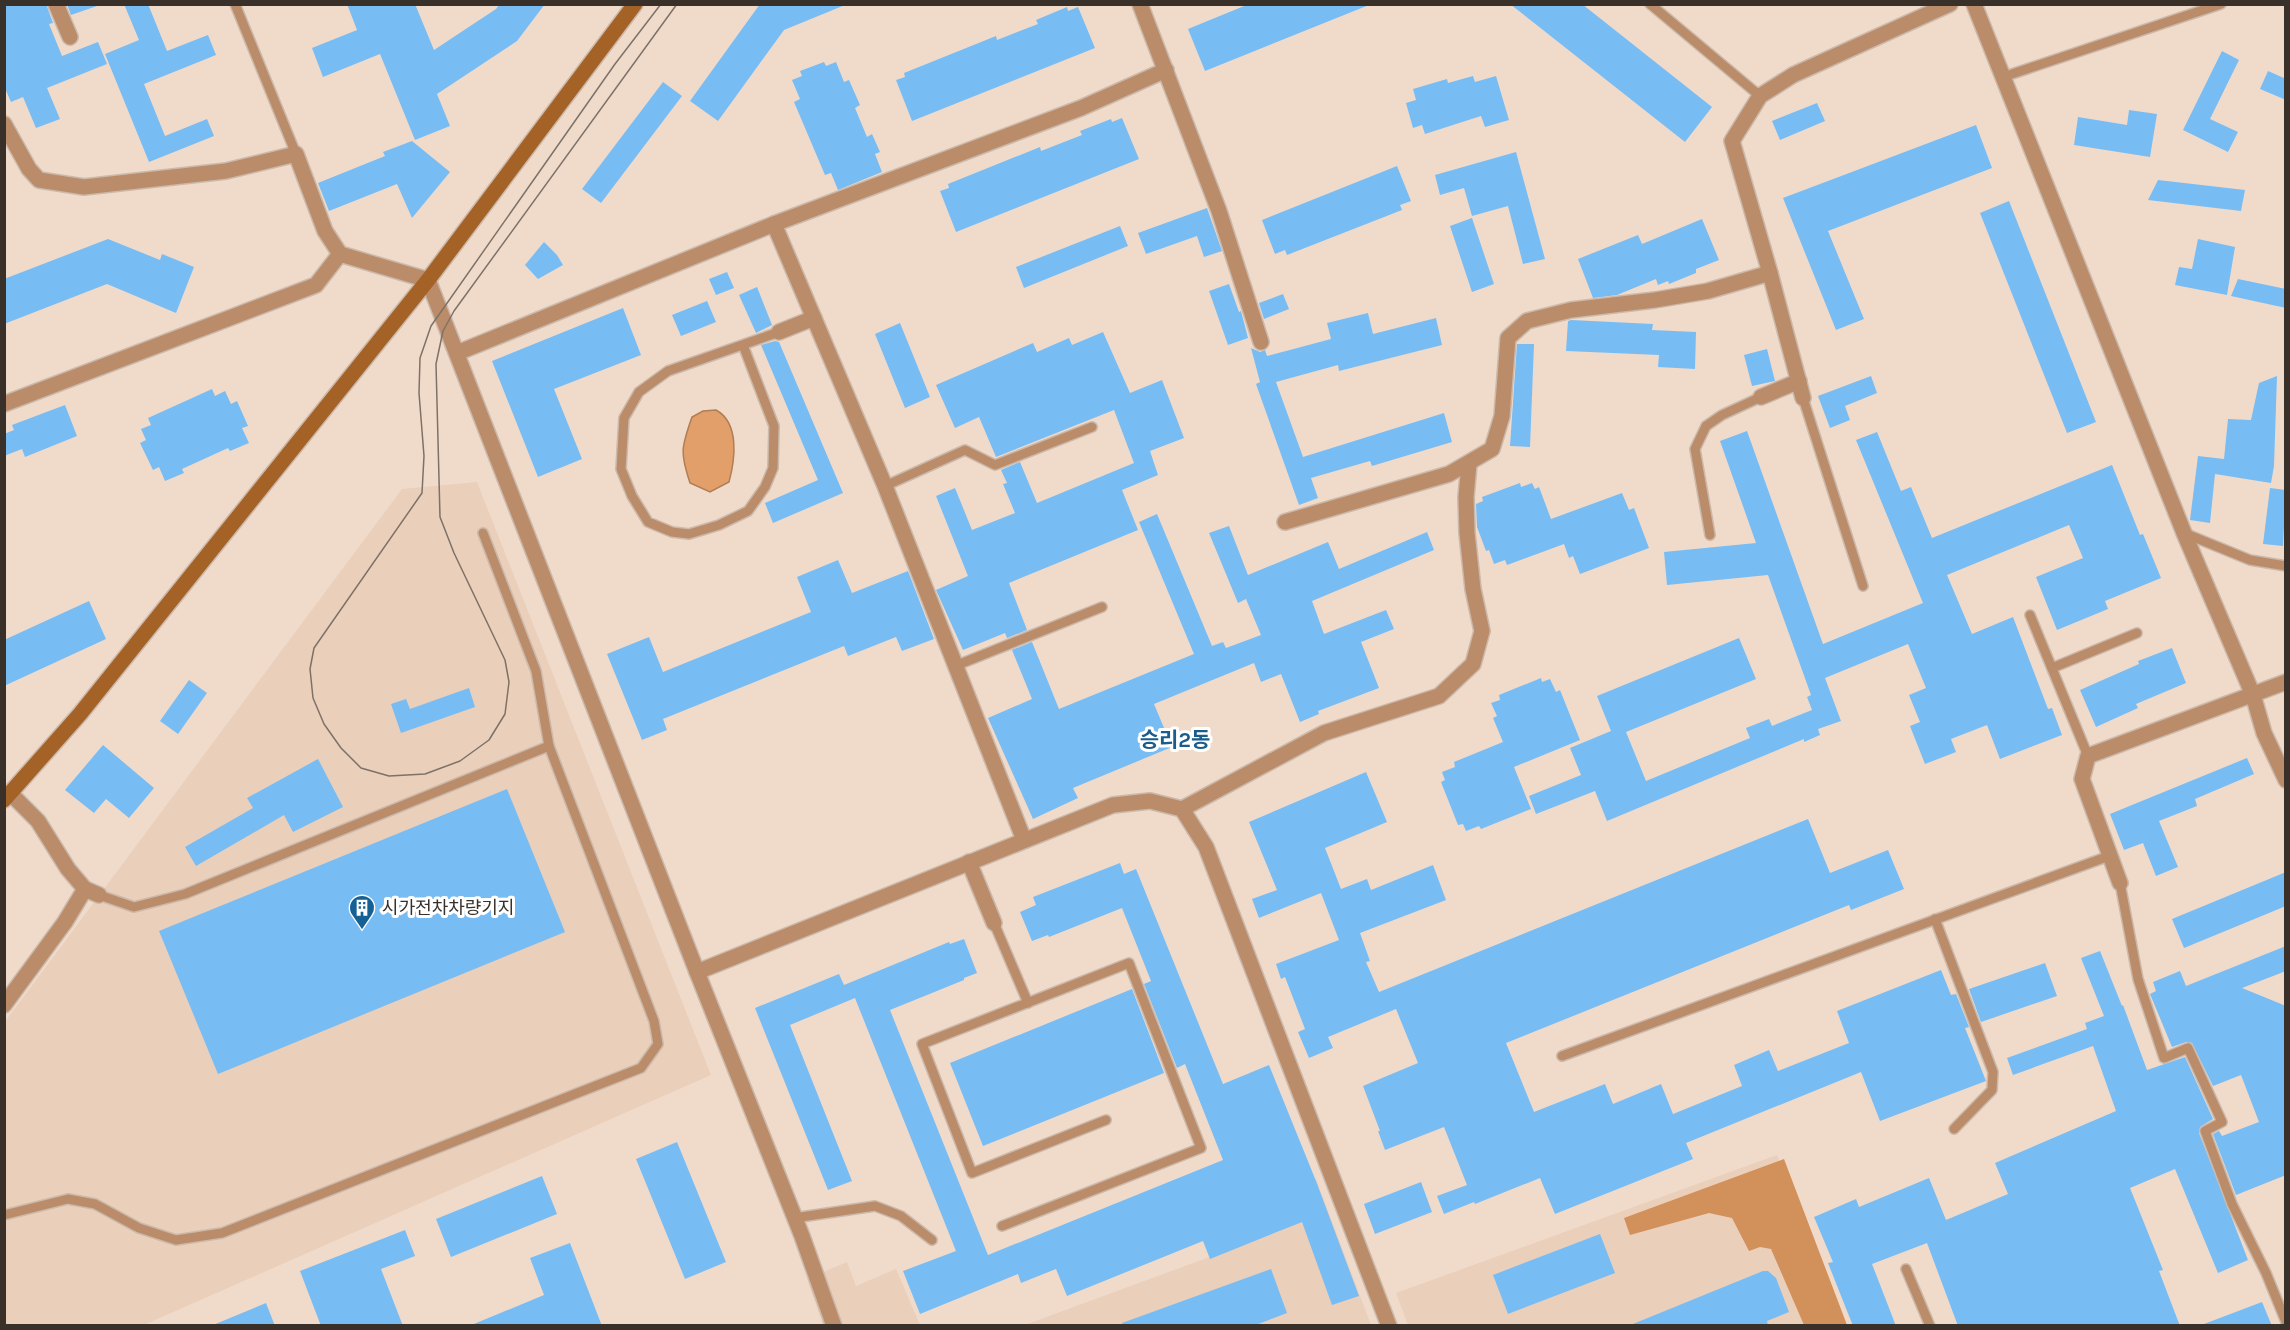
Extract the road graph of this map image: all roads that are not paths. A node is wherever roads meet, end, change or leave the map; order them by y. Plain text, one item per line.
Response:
1 (56, 4) edge
2 (235, 4) edge
3 (635, 4) edge
4 (1140, 4) edge
5 (1650, 4) edge
6 (1950, 4) edge
7 (1974, 4) edge
8 (2221, 4) edge
9 (70, 37) dead end
10 (1166, 70) junction
11 (2003, 77) junction
12 (1760, 96) junction
13 (4, 124) edge
14 (296, 154) junction
15 (774, 224) junction
16 (340, 254) junction
17 (1770, 273) junction
18 (428, 280) junction
19 (814, 318) junction
20 (779, 332) joint
21 (1261, 342) dead end
22 (743, 345) junction
23 (457, 353) junction
24 (1799, 381) junction
25 (1761, 397) joint
26 (1803, 398) joint
27 (4, 404) edge
28 (1092, 427) dead end
29 (1469, 464) junction
30 (885, 486) junction
31 (1286, 522) dead end
32 (483, 533) dead end
33 (2184, 533) junction
34 (1710, 535) dead end
35 (2286, 566) edge
36 (1863, 586) dead end
37 (1102, 607) dead end
38 (2030, 615) dead end
39 (2137, 633) dead end
40 (955, 666) junction
41 (2052, 668) junction
42 (2286, 682) edge
43 (2253, 695) junction
44 (549, 746) junction
45 (2088, 756) junction
46 (2286, 780) edge
47 (7, 796) edge
48 (1182, 809) junction
49 (1024, 840) junction
50 (2109, 855) junction
51 (969, 862) junction
52 (2120, 883) joint
53 (92, 892) junction
54 (1935, 919) junction
55 (993, 923) joint
56 (696, 972) junction
57 (1028, 1002) junction
58 (4, 1005) edge
59 (1562, 1056) dead end
60 (1107, 1120) dead end
61 (1954, 1130) dead end
62 (4, 1215) edge
63 (794, 1218) junction
64 (1002, 1226) dead end
65 (932, 1240) dead end
66 (1906, 1269) dead end
67 (2286, 1322) edge
68 (834, 1326) edge
69 (1389, 1326) edge
70 (1930, 1326) edge

1 - 9 street
2 - 14 lane
3 - 18 main road
4 - 10 street
5 - 12 lane
6 - 12 street
7 - 11 street
8 - 11 lane
10 - 15 street
10 - 21 street
11 - 33 street
12 - 17 street
13 - 14 street
14 - 16 street
15 - 19 street
15 - 23 street
16 - 18 street
16 - 27 street
17 - 24 street
17 - 29 street
18 - 23 street
18 - 47 main road
19 - 20 street
19 - 30 street
20 - 22 lane
22 - 22 lane
23 - 56 street
24 - 25 street
24 - 26 street
25 - 34 lane
26 - 36 lane
28 - 30 lane
29 - 31 street
29 - 48 street
30 - 40 street
32 - 44 lane
33 - 35 lane
33 - 43 street
37 - 40 lane
38 - 41 lane
39 - 41 lane
40 - 49 street
41 - 45 lane
42 - 43 street
43 - 45 street
43 - 46 street
44 - 53 lane
44 - 62 lane
45 - 50 street
47 - 53 street
48 - 49 street
48 - 69 street
49 - 51 street
50 - 52 street
50 - 54 lane
51 - 55 street
51 - 56 street
52 - 67 lane
53 - 58 street
54 - 59 lane
54 - 61 lane
55 - 57 lane
56 - 63 street
57 - 60 lane
57 - 64 lane
63 - 65 lane
63 - 68 street
66 - 70 lane

